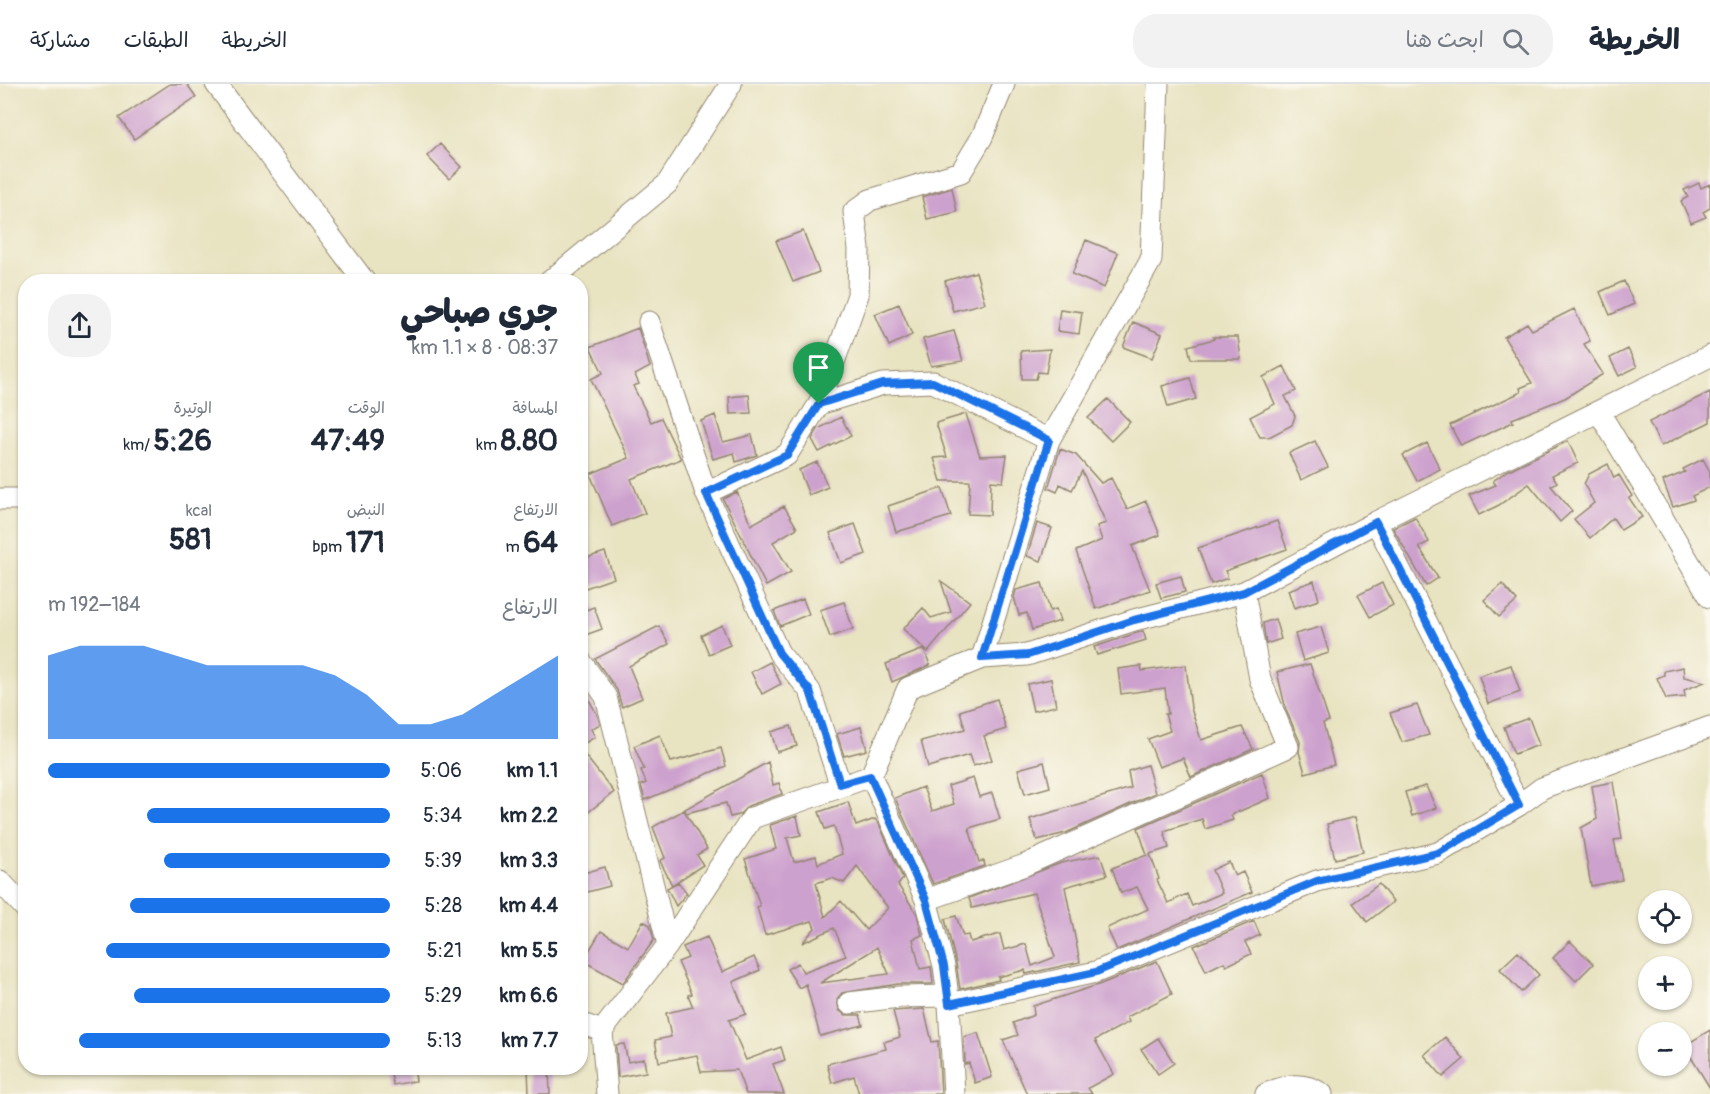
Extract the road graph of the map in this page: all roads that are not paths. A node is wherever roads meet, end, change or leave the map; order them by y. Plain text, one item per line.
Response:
1 (216, 84) edge
2 (731, 84) edge
3 (1004, 84) edge
4 (1158, 84) edge
5 (359, 274) edge
6 (559, 274) edge
7 (649, 322) dead end
8 (1710, 356) edge
9 (819, 404) junction
10 (1599, 412) junction
11 (1049, 440) junction
12 (706, 493) junction
13 (0, 499) edge
14 (18, 499) edge
15 (1376, 522) junction
16 (1244, 592) junction
17 (1710, 597) edge
18 (982, 658) junction
19 (588, 671) edge
20 (1710, 727) edge
21 (870, 776) junction
22 (840, 784) junction
23 (1519, 805) junction
24 (0, 881) edge
25 (18, 900) edge
26 (926, 900) junction
27 (668, 945) junction
28 (948, 1000) junction
29 (849, 1004) dead end
30 (588, 1026) edge
31 (602, 1031) junction
32 (607, 1094) edge
33 (954, 1094) edge
34 (1266, 1094) edge
35 (1322, 1094) edge

1 - 5 street
2 - 6 street
3 - 9 street
4 - 11 street
7 - 12 street
8 - 10 street
9 - 11 street
9 - 12 street
10 - 15 street
10 - 17 street
11 - 18 street
12 - 22 street
13 - 14 street
15 - 16 street
15 - 23 street
16 - 18 street
16 - 26 street
18 - 21 street
19 - 27 street
20 - 23 street
21 - 22 street
21 - 26 street
22 - 27 street
23 - 28 street
24 - 25 street
26 - 28 street
27 - 31 street
28 - 29 street
28 - 33 street
30 - 31 street
31 - 32 street
34 - 35 street

